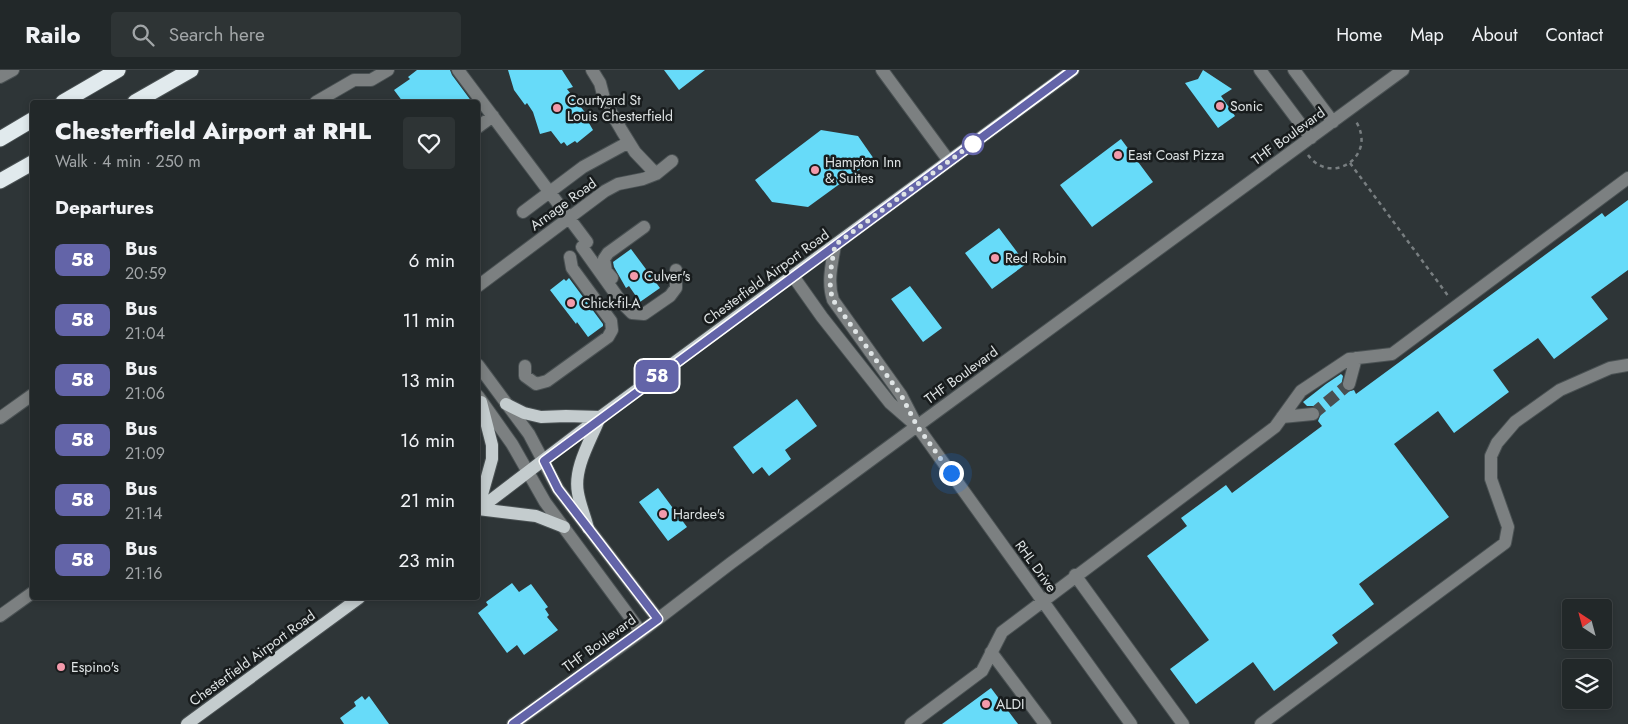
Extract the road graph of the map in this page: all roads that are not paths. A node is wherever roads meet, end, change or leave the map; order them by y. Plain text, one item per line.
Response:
1 (13, 70) edge
2 (118, 70) edge
3 (191, 70) edge
4 (388, 70) edge
5 (458, 70) edge
6 (592, 70) edge
7 (882, 70) edge
8 (1073, 70) edge
9 (1260, 70) edge
10 (1294, 70) edge
11 (1403, 70) edge
12 (0, 78) edge
13 (66, 100) edge
14 (139, 100) edge
15 (319, 100) edge
16 (493, 116) junction
17 (30, 121) edge
18 (1332, 122) junction
19 (480, 126) edge
20 (0, 139) edge
21 (629, 142) junction
22 (1306, 142) junction
23 (672, 161) dead end
24 (949, 162) junction
25 (30, 164) edge
26 (656, 174) junction
27 (1628, 178) edge
28 (0, 182) edge
29 (549, 192) junction
30 (523, 212) dead end
31 (569, 218) junction
32 (644, 228) dead end
33 (835, 245) junction
34 (570, 257) dead end
35 (676, 270) dead end
36 (793, 276) junction
37 (480, 285) edge
38 (644, 314) junction
39 (1356, 358) junction
40 (1628, 365) edge
41 (525, 366) dead end
42 (480, 368) edge
43 (1349, 384) tunnel mouth
44 (30, 396) edge
45 (480, 400) edge
46 (480, 403) edge
47 (506, 404) junction
48 (1313, 414) tunnel mouth
49 (600, 417) junction
50 (1282, 417) junction
51 (0, 418) edge
52 (917, 426) junction
53 (544, 461) junction
54 (528, 472) junction
55 (480, 503) edge
56 (480, 508) edge
57 (480, 510) edge
58 (564, 527) junction
59 (588, 528) junction
60 (1075, 575) junction
61 (30, 594) edge
62 (356, 600) edge
63 (1042, 600) junction
64 (0, 616) edge
65 (658, 619) junction
66 (641, 632) junction
67 (991, 652) junction
68 (187, 724) edge
69 (513, 724) edge
70 (911, 724) edge
71 (1045, 724) edge
72 (1131, 724) edge
73 (1183, 724) edge
74 (1261, 724) edge

1 - 12 street
2 - 13 highway
3 - 14 highway
4 - 15 street
5 - 16 street
6 - 21 street
7 - 24 street
8 - 24 main road, Chesterfield Airport Road
9 - 22 street
10 - 18 street
11 - 18 street, THF Boulevard
16 - 19 street
16 - 29 street
17 - 20 highway
18 - 22 street, THF Boulevard
21 - 26 street
21 - 29 street
22 - 52 street, THF Boulevard
23 - 26 street, Arnage Road
24 - 33 main road, Chesterfield Airport Road
25 - 28 highway
26 - 31 street, Arnage Road
27 - 39 street
29 - 30 street
29 - 31 street
31 - 37 street, Arnage Road
31 - 38 street
32 - 38 street
33 - 36 main road, Chesterfield Airport Road
33 - 52 street, RHL Drive
34 - 41 street
35 - 38 street
36 - 49 main road, Chesterfield Airport Road
36 - 52 street, RHL Drive
39 - 43 street
39 - 50 street
40 - 74 street
42 - 47 street
44 - 51 street
45 - 54 street
46 - 55 main road
47 - 49 main road
47 - 53 street
48 - 50 street
49 - 53 main road, Chesterfield Airport Road
49 - 59 main road
50 - 60 street
52 - 63 street, RHL Drive
52 - 65 street, THF Boulevard
53 - 54 main road, Chesterfield Airport Road
53 - 59 street
54 - 56 main road, Chesterfield Airport Road
54 - 58 street
57 - 58 main road
58 - 66 street
59 - 65 street
60 - 63 street
60 - 73 street
61 - 64 street
62 - 68 main road, Chesterfield Airport Road
63 - 67 street
63 - 72 street, RHL Drive
65 - 66 street, THF Boulevard
66 - 69 street, THF Boulevard
67 - 70 street
67 - 71 street

